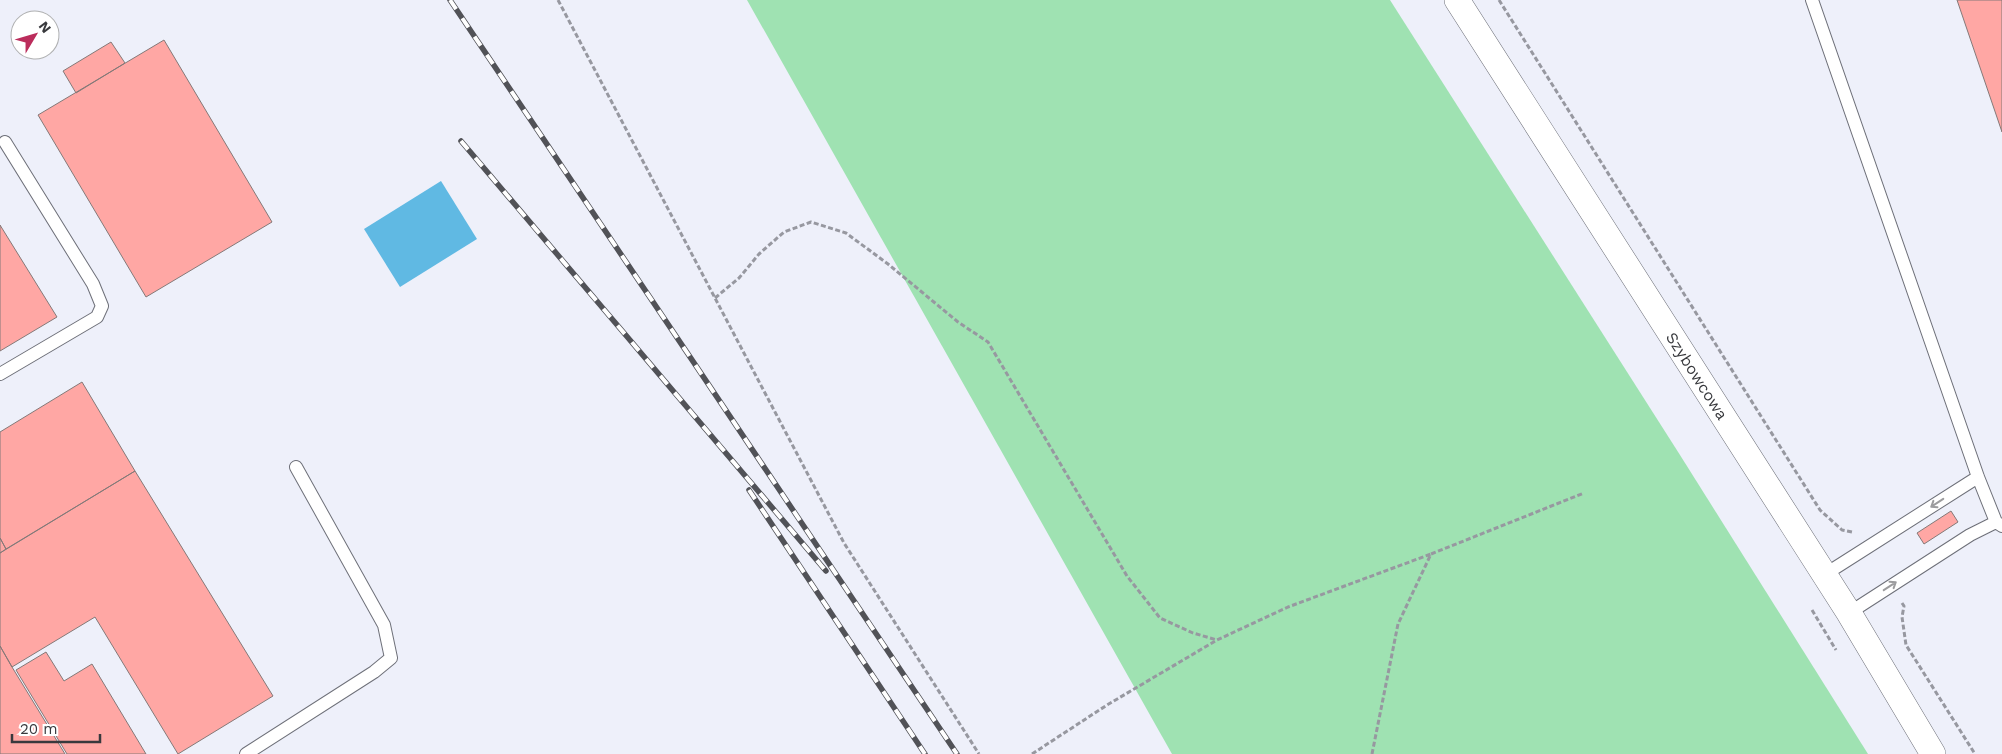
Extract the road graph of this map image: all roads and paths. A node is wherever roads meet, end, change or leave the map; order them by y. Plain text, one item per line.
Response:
1 (558, 0) edge
2 (1457, 0) edge
3 (1499, 0) edge
4 (1812, 0) edge
5 (5, 142) dead end
6 (715, 298) junction
7 (0, 374) edge
8 (296, 467) dead end
9 (1978, 477) junction
10 (1584, 493) dead end
11 (1999, 524) edge
12 (1868, 547) junction
13 (1431, 554) junction
14 (1824, 574) junction
15 (1891, 585) junction
16 (1849, 612) junction
17 (1217, 640) junction
18 (246, 754) edge
19 (979, 754) edge
20 (1032, 754) edge
21 (1372, 754) edge
22 (1933, 754) edge
23 (1974, 754) edge

1 - 6 path
2 - 14 street, Szybowcowa
3 - 12 path
4 - 9 lane
5 - 7 lane
6 - 17 path
6 - 19 path
8 - 18 lane
9 - 11 lane
9 -> 12 lane
10 - 13 path
11 - 15 lane
12 - 14 lane
13 - 17 path
13 - 21 path
14 - 16 street, Szybowcowa
16 -> 15 lane
15 - 23 path
16 - 22 street, Szybowcowa
17 - 20 path

